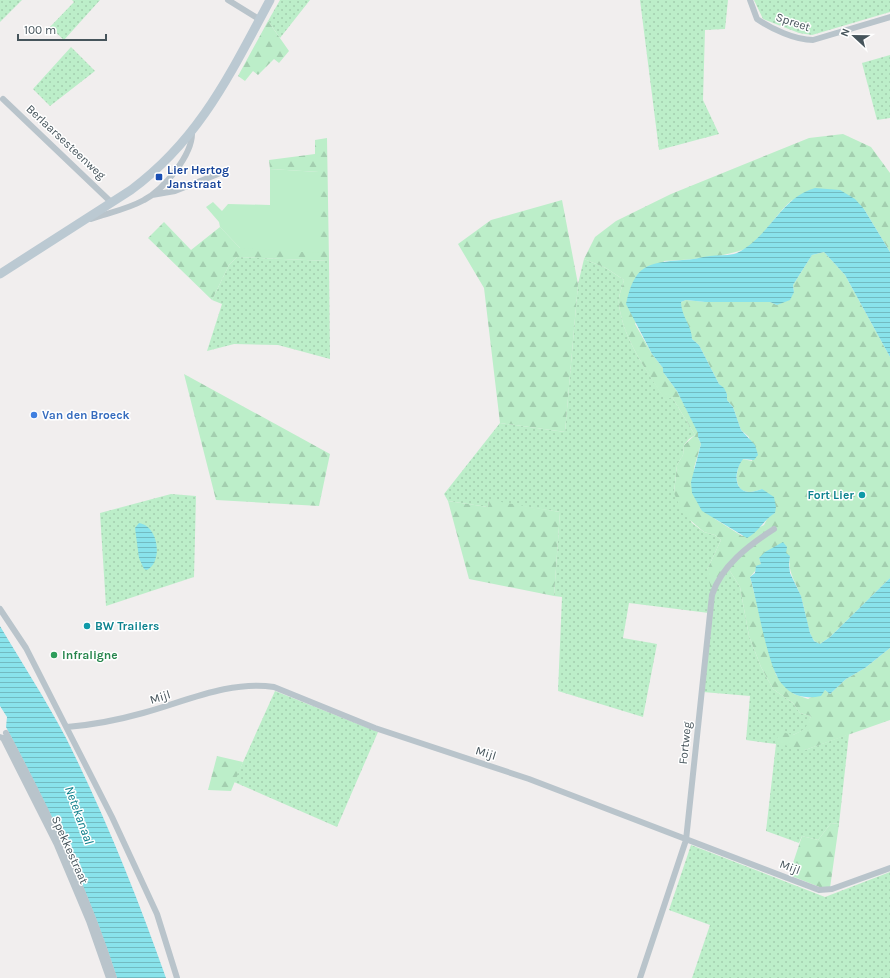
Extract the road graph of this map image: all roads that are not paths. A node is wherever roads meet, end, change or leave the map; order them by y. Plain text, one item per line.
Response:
1 (228, 0) edge
2 (270, 0) edge
3 (750, 0) edge
4 (890, 17) edge
5 (259, 19) junction
6 (3, 99) dead end
7 (192, 132) junction
8 (218, 174) dead end
9 (152, 195) junction
10 (112, 203) junction
11 (84, 221) junction
12 (0, 274) edge
13 (774, 529) dead end
14 (0, 608) edge
15 (67, 727) junction
16 (6, 733) dead end
17 (0, 737) edge
18 (686, 840) junction
19 (890, 868) edge
20 (109, 978) edge
21 (114, 978) edge
22 (177, 978) edge
23 (640, 978) edge

1 - 5 street
2 - 5 street
3 - 4 street, Spreet
5 - 7 street
6 - 10 street, Berlaarsesteenweg
7 - 9 street
7 - 10 street
8 - 9 street
9 - 11 street
10 - 11 street
11 - 12 street
13 - 18 street, Fortweg
14 - 15 street
15 - 18 street, Mijl
15 - 22 street
16 - 21 street
17 - 20 street, Spekkestraat
18 - 19 street, Mijl
18 - 23 street, Fortweg

